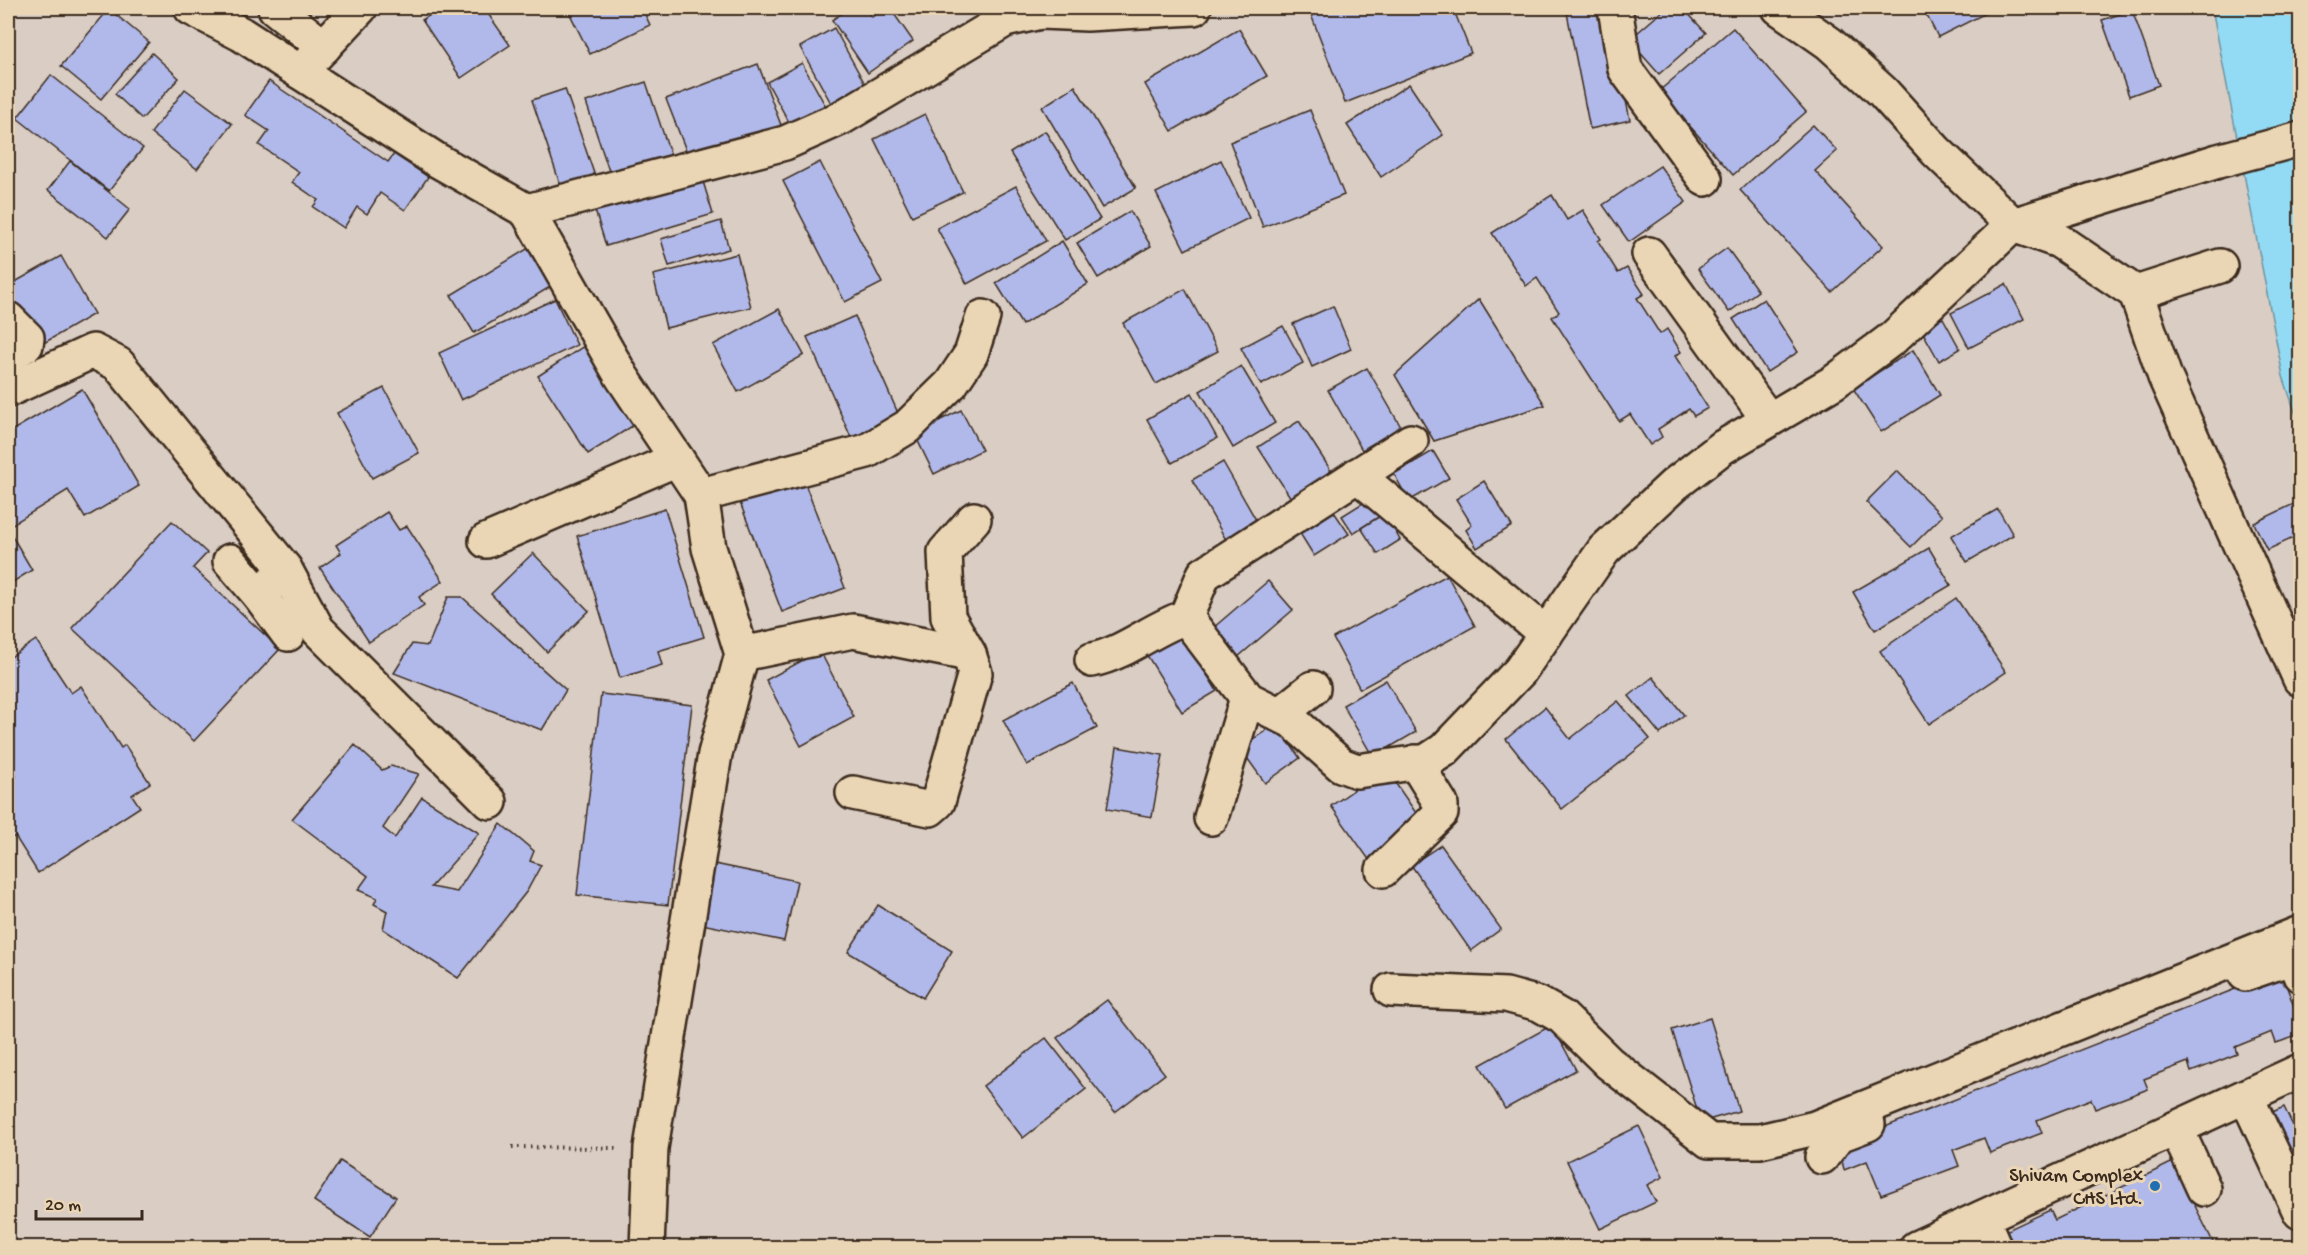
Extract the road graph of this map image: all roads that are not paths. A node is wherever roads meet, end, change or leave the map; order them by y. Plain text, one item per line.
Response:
1 (191, 8) edge
2 (265, 8) edge
3 (274, 8) edge
4 (360, 8) edge
5 (1194, 8) edge
6 (1615, 8) edge
7 (1779, 8) edge
8 (241, 34) junction
9 (324, 47) junction
10 (300, 72) junction
11 (2301, 139) edge
12 (1705, 180) dead end
13 (527, 211) junction
14 (2013, 225) junction
15 (1649, 254) dead end
16 (2220, 266) dead end
17 (2136, 293) junction
18 (983, 317) dead end
19 (8, 319) edge
20 (8, 355) edge
21 (8, 390) edge
22 (1768, 419) junction
23 (1411, 441) dead end
24 (677, 459) junction
25 (1357, 475) junction
26 (701, 495) junction
27 (974, 519) dead end
28 (486, 541) dead end
29 (230, 561) dead end
30 (285, 570) junction
31 (260, 596) junction
32 (1186, 617) junction
33 (288, 634) dead end
34 (1546, 634) junction
35 (742, 654) junction
36 (969, 654) junction
37 (1092, 660) dead end
38 (2301, 678) edge
39 (1313, 688) dead end
40 (1247, 698) junction
41 (1280, 715) junction
42 (1415, 762) junction
43 (853, 793) dead end
44 (490, 802) dead end
45 (1211, 818) dead end
46 (1383, 870) dead end
47 (2301, 933) edge
48 (2301, 975) edge
49 (1391, 990) dead end
50 (2301, 1071) edge
51 (2246, 1096) junction
52 (2176, 1128) junction
53 (1821, 1157) dead end
54 (2204, 1189) dead end
55 (2301, 1212) edge
56 (1988, 1233) edge
57 (647, 1248) edge
58 (1916, 1248) edge

1 - 8 street
2 - 8 street
3 - 9 street
4 - 9 street
5 - 13 street
6 - 12 street
7 - 14 street
8 - 10 street
9 - 10 street
10 - 13 street
11 - 14 street
13 - 24 street
14 - 17 street
14 - 22 street
15 - 22 street
16 - 17 street
17 - 38 street
18 - 26 street
19 - 20 street
21 - 30 street
22 - 34 street
23 - 25 street
24 - 26 street
24 - 28 street
25 - 32 street
25 - 34 street
26 - 35 street
27 - 36 street
29 - 31 street
30 - 31 street
30 - 44 street
31 - 33 street
32 - 37 street
32 - 40 street
34 - 42 street
35 - 36 street
35 - 57 street
36 - 43 street
39 - 41 street
40 - 41 street
40 - 45 street
41 - 42 street
42 - 46 street
47 - 49 street
48 - 53 street
50 - 51 street
51 - 52 street
51 - 55 street
52 - 54 street
52 - 56 street
56 - 58 street

